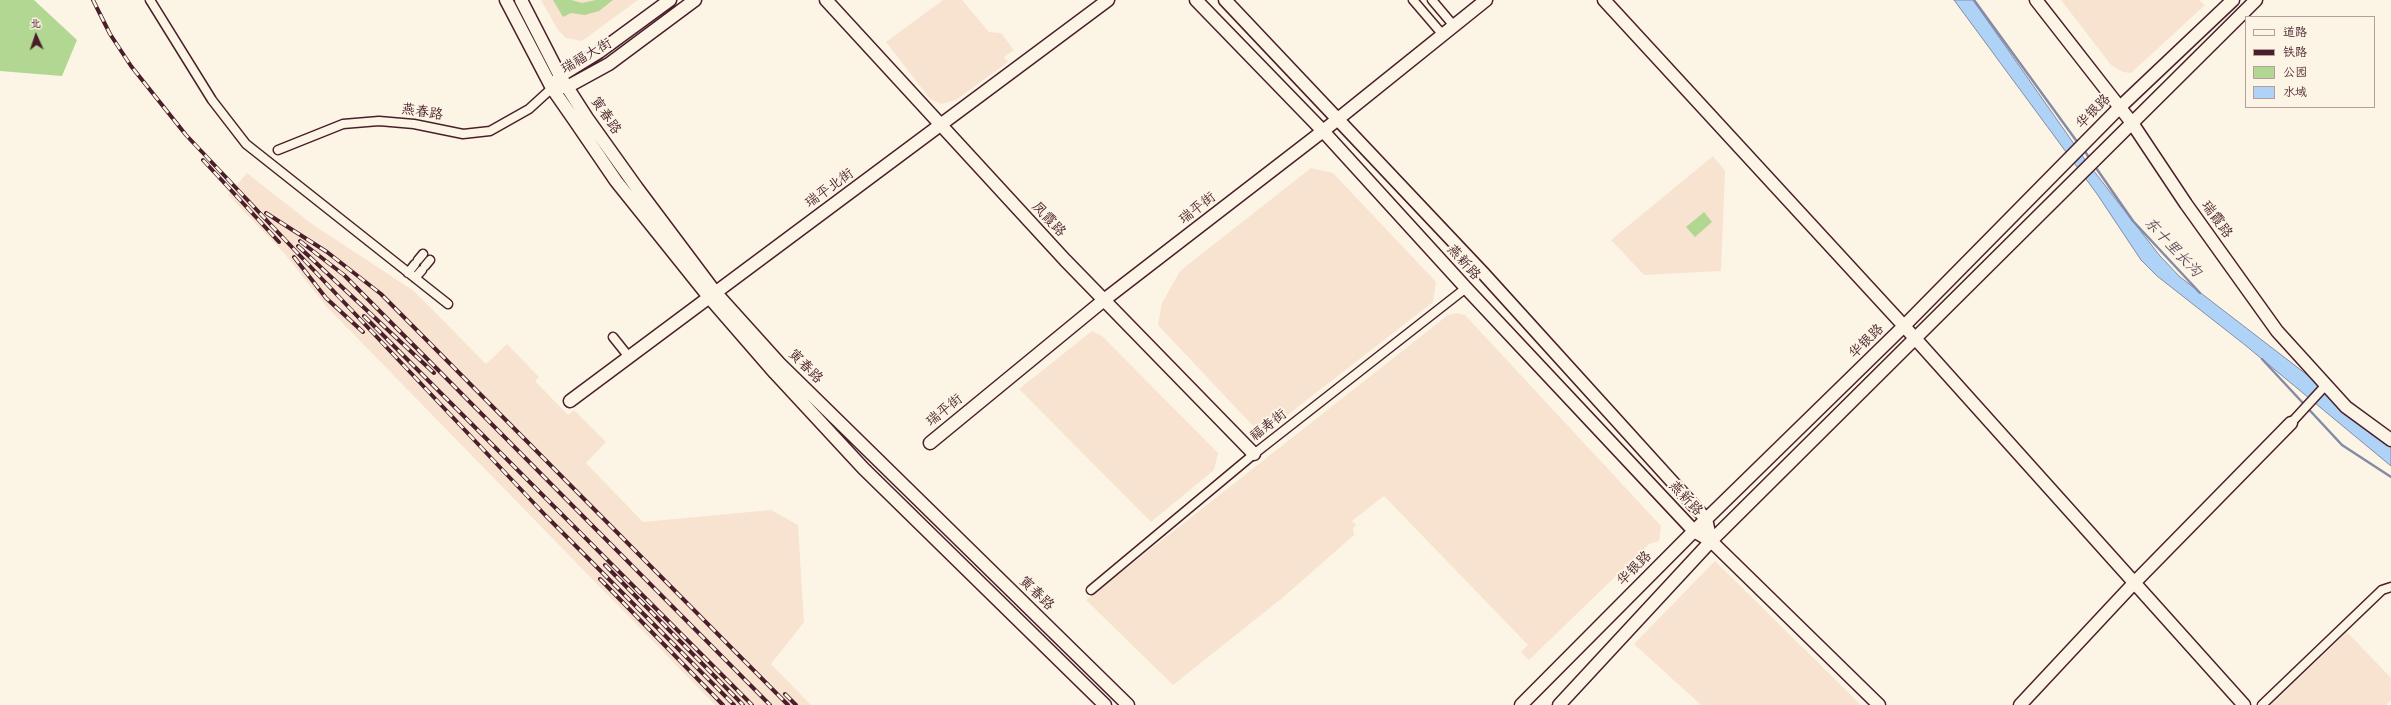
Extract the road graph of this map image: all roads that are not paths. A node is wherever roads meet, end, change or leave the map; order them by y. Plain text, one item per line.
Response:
1 (150, 0) edge
2 (506, 0) edge
3 (521, 0) edge
4 (670, 0) edge
5 (696, 0) edge
6 (826, 0) edge
7 (1108, 0) edge
8 (1196, 0) edge
9 (1225, 0) edge
10 (1413, 0) edge
11 (1432, 0) edge
12 (1486, 0) edge
13 (1604, 0) edge
14 (2036, 0) edge
15 (2233, 0) edge
16 (2256, 0) edge
17 (1454, 26) junction
18 (1442, 35) junction
19 (560, 76) junction
20 (568, 87) junction
21 (552, 88) junction
22 (2119, 108) junction
23 (1339, 119) junction
24 (2132, 123) junction
25 (940, 126) junction
26 (1323, 131) junction
27 (278, 150) dead end
28 (419, 260) dead end
29 (426, 265) dead end
30 (408, 273) junction
31 (415, 278) junction
32 (1466, 288) junction
33 (712, 295) junction
34 (1104, 300) junction
35 (448, 304) dead end
36 (1904, 326) junction
37 (613, 336) dead end
38 (1915, 338) junction
39 (629, 357) junction
40 (2325, 386) junction
41 (570, 401) dead end
42 (2291, 423) joint
43 (2391, 440) edge
44 (930, 443) dead end
45 (1254, 454) junction
46 (1706, 519) junction
47 (1694, 531) junction
48 (1711, 541) junction
49 (2135, 582) junction
50 (2391, 587) edge
51 (1091, 590) dead end
52 (1105, 705) edge
53 (1128, 705) edge
54 (1521, 705) edge
55 (1559, 705) edge
56 (1879, 705) edge
57 (2020, 705) edge
58 (2244, 705) edge
59 (2262, 705) edge

1 - 30 street
2 - 21 street, 寅春路
3 - 19 street, 寅春路
4 - 19 street, 瑞福大街
5 - 20 street, 瑞福大街
6 - 25 street, 凤霞路
7 - 25 street, 瑞平北街
8 - 26 street, 燕新路
9 - 23 street, 燕新路
10 - 18 street
11 - 17 street
12 - 17 street, 瑞平街
13 - 36 street
14 - 22 street, 瑞霞路
15 - 22 street, 华银路
16 - 24 street
17 - 18 street, 瑞平街
18 - 23 street, 瑞平街
19 - 20 street, 寅春路
19 - 21 street, 瑞福大街
20 - 21 street, 瑞福大街
20 - 33 street, 寅春路
21 - 27 street, 燕春路
21 - 33 street, 寅春路
22 - 24 street, 瑞霞路
22 - 36 street, 华银路
23 - 26 street, 瑞平街
23 - 46 street, 燕新路
24 - 38 street
24 - 40 street, 瑞霞路
25 - 33 street, 瑞平北街
25 - 34 street, 凤霞路
26 - 32 street, 燕新路
26 - 34 street, 瑞平街
28 - 30 street
29 - 31 street
30 - 31 street
31 - 35 street
32 - 45 street, 福寿街
32 - 47 street, 燕新路
33 - 39 street, 瑞平北街
33 - 52 street, 寅春路
33 - 53 street, 寅春路
34 - 44 street, 瑞平街
34 - 45 street, 凤霞路
36 - 38 street
36 - 46 street, 华银路
37 - 39 street
38 - 48 street
38 - 49 street
39 - 41 street, 瑞平北街
40 - 42 street
40 - 43 street, 瑞霞路
42 - 49 street
45 - 51 street, 福寿街
46 - 47 street, 华银路
46 - 48 street, 燕新路
47 - 48 street, 燕新路
47 - 54 street, 华银路
48 - 55 street
48 - 56 street, 燕新路
49 - 57 street
49 - 58 street
50 - 59 street

